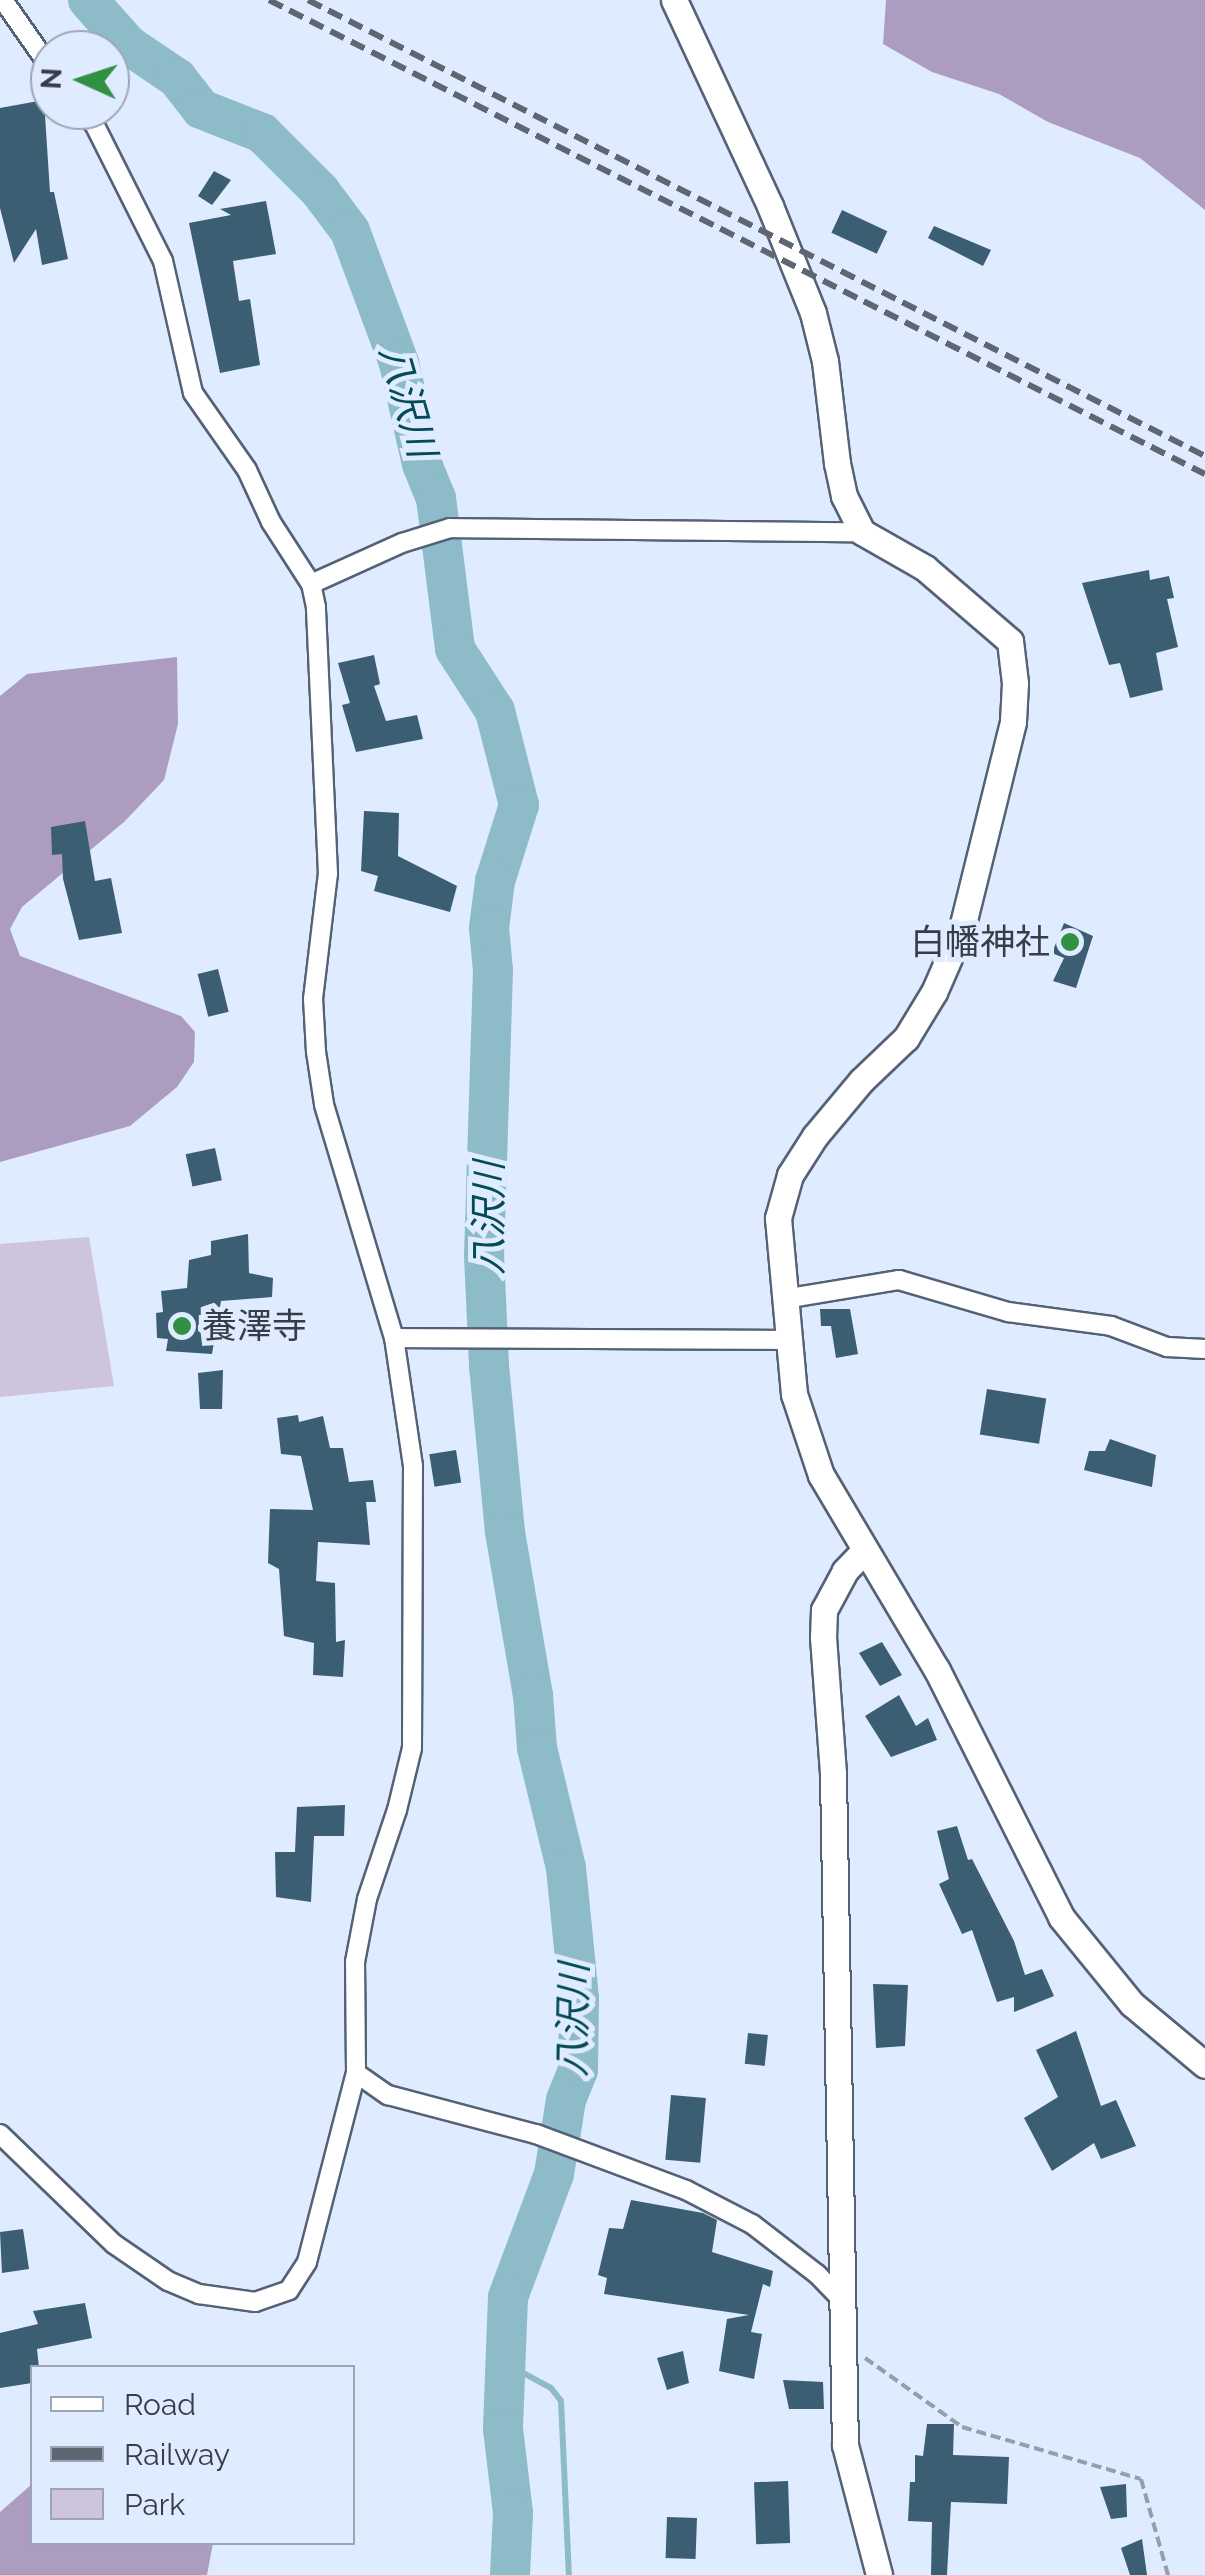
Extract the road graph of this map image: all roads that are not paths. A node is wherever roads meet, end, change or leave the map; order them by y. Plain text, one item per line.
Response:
1 (3, 0) edge
2 (674, 0) edge
3 (30, 38) edge
4 (97, 130) edge
5 (862, 532) junction
6 (311, 584) junction
7 (784, 1299) junction
8 (394, 1338) junction
9 (787, 1340) junction
10 (1205, 1349) edge
11 (864, 1551) junction
12 (1205, 2065) edge
13 (356, 2073) junction
14 (0, 2134) edge
15 (840, 2298) junction
16 (879, 2575) edge

1 - 3 street
2 - 5 street
4 - 6 street
5 - 6 street
5 - 7 street
6 - 8 street
7 - 9 street
7 - 10 street
8 - 9 street
8 - 13 street
9 - 11 street
11 - 12 street
11 - 15 street
13 - 14 street
13 - 15 street
15 - 16 street

